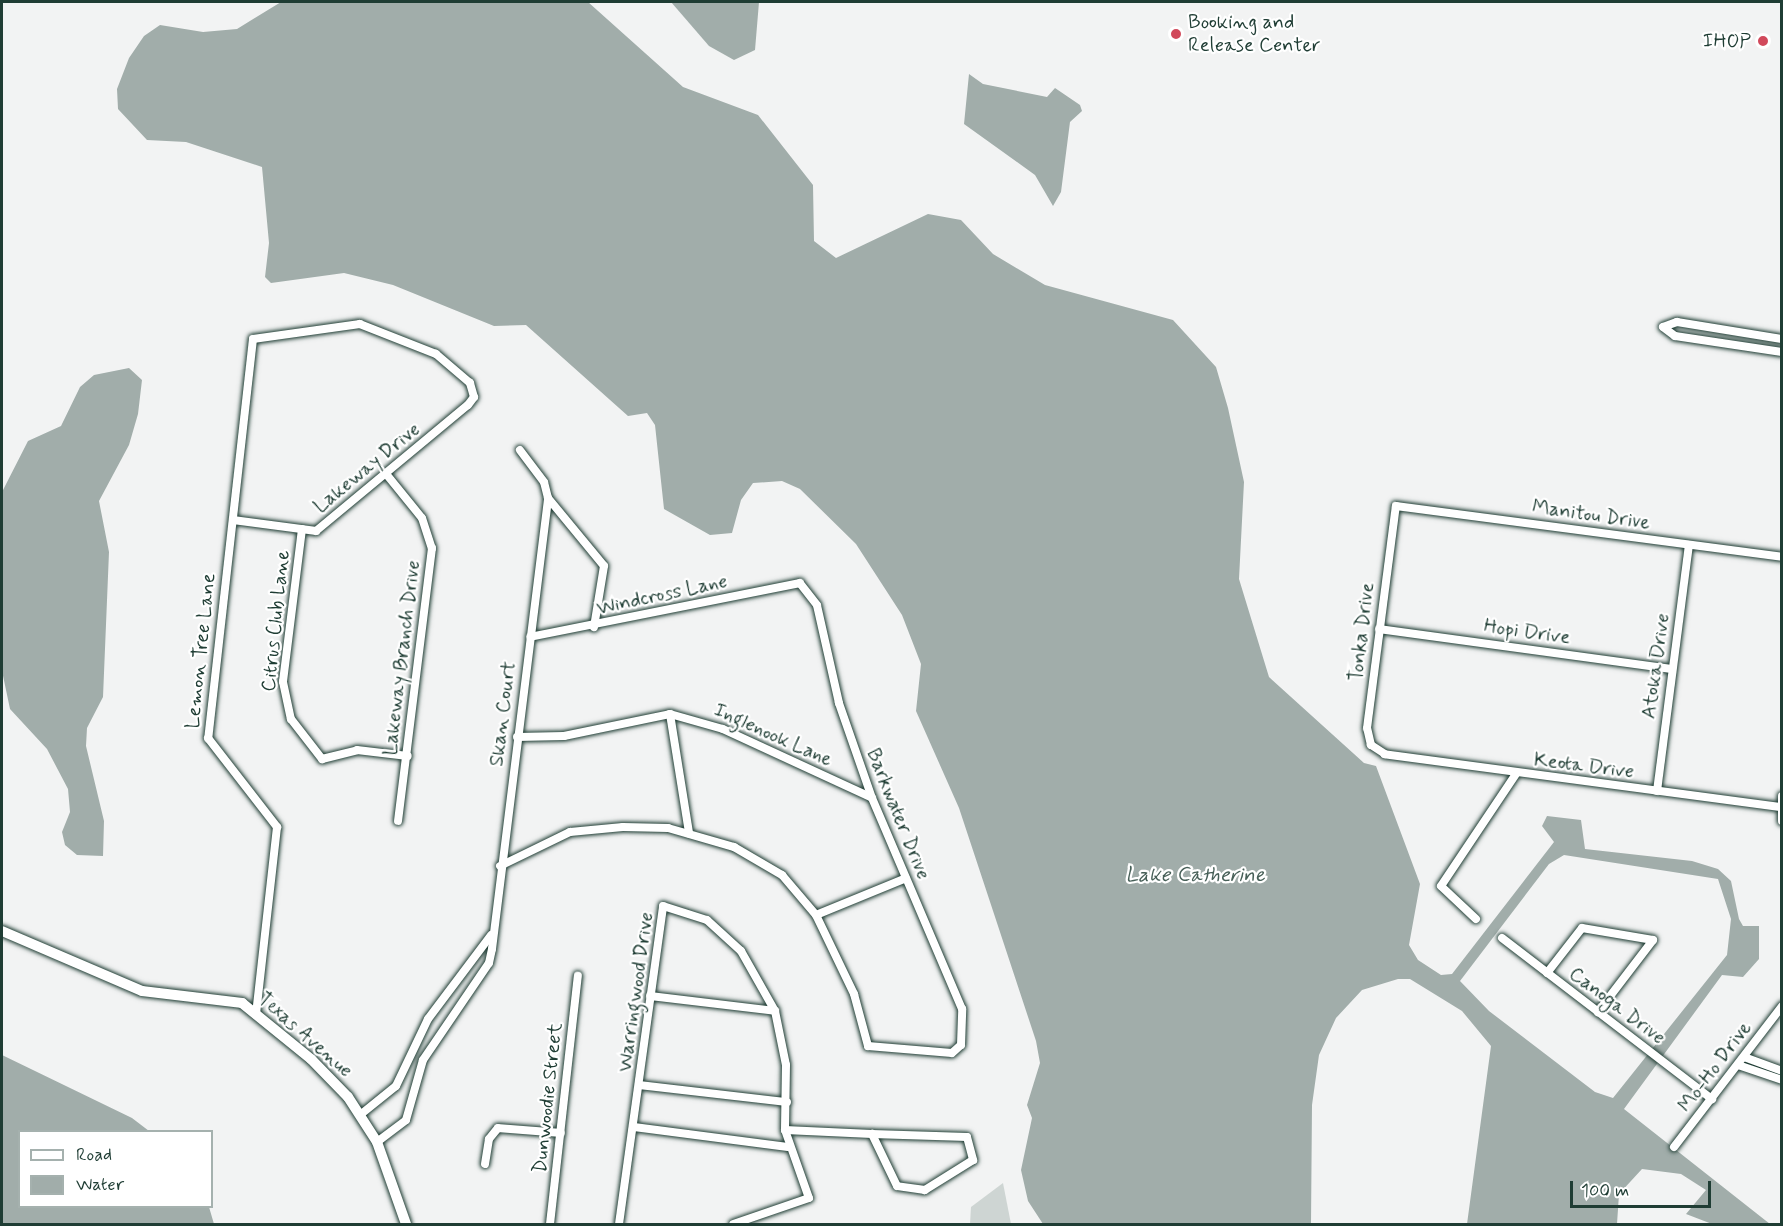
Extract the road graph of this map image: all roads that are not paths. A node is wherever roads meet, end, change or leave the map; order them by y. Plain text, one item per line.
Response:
1 (253, 339) joint
2 (1782, 339) edge
3 (1782, 352) edge
4 (520, 450) dead end
5 (387, 475) junction
6 (548, 498) junction
7 (1396, 506) joint
8 (233, 520) junction
9 (302, 529) junction
10 (1689, 544) junction
11 (1782, 557) edge
12 (800, 583) joint
13 (594, 627) junction
14 (1379, 629) junction
15 (530, 637) junction
16 (1671, 669) junction
17 (670, 714) junction
18 (517, 736) junction
19 (1385, 754) joint
20 (408, 756) junction
21 (1516, 774) junction
22 (1657, 791) junction
23 (1782, 796) edge
24 (872, 798) junction
25 (1780, 807) edge
26 (398, 821) dead end
27 (1782, 821) edge
28 (688, 833) junction
29 (500, 866) junction
30 (906, 878) junction
31 (816, 915) junction
32 (1476, 919) dead end
33 (2, 931) edge
34 (491, 935) junction
35 (1502, 938) dead end
36 (1546, 973) junction
37 (578, 976) dead end
38 (650, 996) junction
39 (1782, 1006) edge
40 (775, 1011) junction
41 (1598, 1012) junction
42 (256, 1015) junction
43 (1744, 1057) junction
44 (1737, 1065) junction
45 (1782, 1071) edge
46 (1782, 1080) edge
47 (639, 1086) junction
48 (1712, 1099) junction
49 (787, 1102) junction
50 (360, 1115) junction
51 (634, 1127) junction
52 (785, 1130) junction
53 (561, 1133) junction
54 (872, 1134) junction
55 (377, 1142) junction
56 (788, 1147) junction
57 (1674, 1147) dead end
58 (485, 1164) dead end
59 (406, 1224) edge
60 (550, 1224) edge
61 (619, 1224) edge
62 (625, 1224) edge
63 (733, 1224) edge

1 - 5 street, Lakeway Drive
1 - 8 street, Lemon Tree Lane
2 - 3 street
4 - 6 street
5 - 9 street, Lakeway Drive
5 - 20 street, Lakeway Branch Drive
6 - 13 street
6 - 15 street, Skan Court
7 - 10 street, Manitou Drive
7 - 14 street, Tonka Drive
8 - 9 street, Lakeway Drive
8 - 42 street, Lemon Tree Lane
9 - 20 street, Citrus Club Lane
10 - 11 street, Manitou Drive
10 - 16 street, Atoka Drive
12 - 13 street, Windcross Lane
12 - 24 street, Barkwater Drive
13 - 15 street, Windcross Lane
14 - 16 street, Hopi Drive
14 - 19 street, Tonka Drive
15 - 18 street, Skan Court
16 - 22 street, Atoka Drive
17 - 18 street, Inglenook Lane
17 - 24 street, Inglenook Lane
17 - 28 street
18 - 29 street, Skan Court
19 - 21 street, Keota Drive
20 - 26 street, Lakeway Branch Drive
21 - 22 street, Keota Drive
21 - 32 street
22 - 25 street, Keota Drive
23 - 25 street
24 - 30 street, Barkwater Drive
25 - 27 street
28 - 29 street
28 - 31 street
29 - 34 street, Skan Court
30 - 31 street
30 - 31 street, Barkwater Drive
33 - 42 street, Texas Avenue
34 - 50 street, Skan Court
34 - 55 street, Skan Court
35 - 36 street, Canoga Drive
36 - 41 street, Canoga Drive
36 - 41 street
37 - 53 street, Dunwoodie Street
38 - 40 street
38 - 40 street, Warringwood Drive
38 - 47 street, Warringwood Drive
39 - 43 street, Mo-Ho Drive
40 - 49 street, Warringwood Drive
41 - 48 street, Canoga Drive
42 - 50 street, Texas Avenue
43 - 44 street, Mo-Ho Drive
43 - 45 street
44 - 46 street
44 - 48 street, Mo-Ho Drive
47 - 49 street
47 - 51 street, Warringwood Drive
48 - 57 street, Mo-Ho Drive
49 - 52 street, Warringwood Drive
50 - 55 street, Texas Avenue
51 - 56 street
51 - 61 street, Warringwood Drive
52 - 54 street
52 - 56 street, Warringwood Drive
53 - 58 street
53 - 60 street, Dunwoodie Street
54 - 54 street
55 - 59 street, Texas Avenue
56 - 63 street, Warringwood Drive
61 - 62 street

